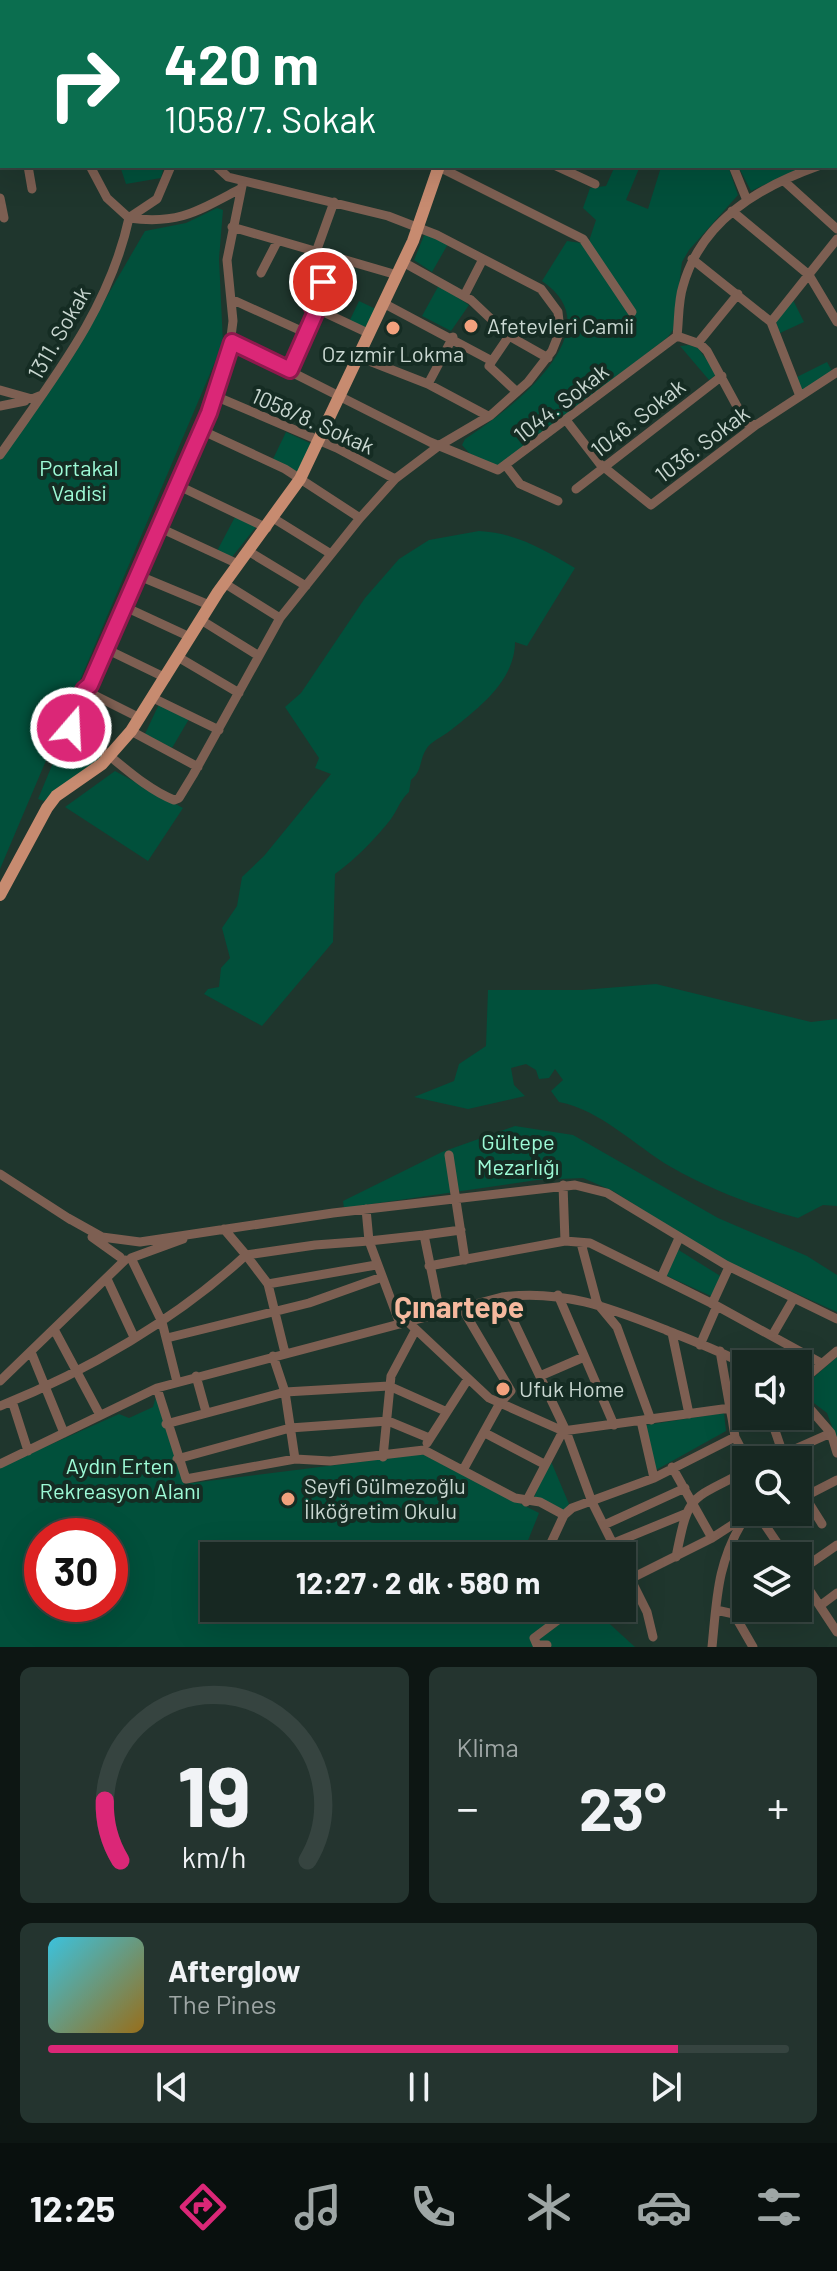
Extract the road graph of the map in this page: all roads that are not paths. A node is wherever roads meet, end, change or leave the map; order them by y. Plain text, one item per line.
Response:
1 (28, 168) edge
2 (91, 168) edge
3 (170, 168) edge
4 (218, 168) edge
5 (439, 168) edge
6 (441, 168) edge
7 (560, 168) edge
8 (734, 168) edge
9 (813, 168) edge
10 (784, 181) junction
11 (595, 184) dead end
12 (241, 185) junction
13 (32, 189) dead end
14 (0, 198) edge
15 (746, 198) junction
16 (334, 202) junction
17 (732, 211) junction
18 (4, 218) dead end
19 (129, 218) junction
20 (232, 227) junction
21 (416, 227) junction
22 (837, 229) edge
23 (837, 239) edge
24 (277, 242) junction
25 (316, 252) junction
26 (335, 257) junction
27 (483, 259) junction
28 (692, 259) junction
29 (403, 262) junction
30 (261, 273) dead end
31 (397, 275) junction
32 (809, 275) junction
33 (738, 294) junction
34 (464, 296) junction
35 (231, 299) junction
36 (385, 304) junction
37 (317, 309) junction
38 (632, 312) dead end
39 (771, 322) junction
40 (837, 322) edge
41 (306, 333) junction
42 (370, 334) junction
43 (509, 336) junction
44 (677, 336) junction
45 (453, 337) junction
46 (232, 342) junction
47 (698, 343) junction
48 (359, 357) junction
49 (548, 358) junction
50 (492, 361) junction
51 (290, 370) junction
52 (837, 372) edge
53 (722, 376) junction
54 (428, 384) junction
55 (0, 390) edge
56 (517, 392) junction
57 (44, 394) junction
58 (342, 395) junction
59 (215, 396) junction
60 (800, 396) junction
61 (32, 399) junction
62 (0, 406) edge
63 (488, 416) junction
64 (566, 420) junction
65 (756, 425) junction
66 (201, 430) junction
67 (319, 442) junction
68 (440, 445) junction
69 (0, 455) edge
70 (507, 467) junction
71 (604, 467) junction
72 (300, 479) junction
73 (395, 479) junction
74 (177, 485) junction
75 (576, 489) dead end
76 (558, 501) dead end
77 (360, 518) junction
78 (270, 523) junction
79 (158, 527) junction
80 (248, 551) junction
81 (331, 554) junction
82 (238, 564) junction
83 (137, 575) junction
84 (224, 583) junction
85 (306, 586) junction
86 (209, 605) junction
87 (123, 606) junction
88 (280, 618) junction
89 (201, 620) junction
90 (190, 637) junction
91 (104, 648) junction
92 (259, 656) junction
93 (178, 657) junction
94 (166, 678) junction
95 (90, 685) junction
96 (239, 693) junction
97 (153, 698) junction
98 (140, 718) junction
99 (219, 730) junction
100 (131, 731) junction
101 (110, 757) junction
102 (198, 767) junction
103 (0, 895) edge
104 (449, 1155) dead end
105 (0, 1174) edge
106 (563, 1185) junction
107 (457, 1200) junction
108 (366, 1209) junction
109 (68, 1218) junction
110 (224, 1229) junction
111 (206, 1230) junction
112 (461, 1230) junction
113 (424, 1235) junction
114 (679, 1238) junction
115 (369, 1241) junction
116 (565, 1241) junction
117 (126, 1242) junction
118 (581, 1243) junction
119 (246, 1255) junction
120 (125, 1258) junction
121 (465, 1260) junction
122 (376, 1265) junction
123 (429, 1266) junction
124 (729, 1267) junction
125 (382, 1277) junction
126 (661, 1278) junction
127 (107, 1279) junction
128 (268, 1284) junction
129 (558, 1295) junction
130 (502, 1297) junction
131 (794, 1298) junction
132 (597, 1303) junction
133 (715, 1305) junction
134 (462, 1308) junction
135 (274, 1311) junction
136 (440, 1313) junction
137 (837, 1319) edge
138 (162, 1322) junction
139 (404, 1323) junction
140 (55, 1331) junction
141 (415, 1331) junction
142 (672, 1333) junction
143 (772, 1336) junction
144 (134, 1337) junction
145 (167, 1338) junction
146 (700, 1345) junction
147 (720, 1351) junction
148 (837, 1351) edge
149 (31, 1352) junction
150 (285, 1353) junction
151 (273, 1356) junction
152 (584, 1357) junction
153 (732, 1357) edge
154 (821, 1363) junction
155 (75, 1369) junction
156 (812, 1371) edge
157 (196, 1376) junction
158 (540, 1376) junction
159 (468, 1379) junction
160 (0, 1381) edge
161 (177, 1382) junction
162 (389, 1386) junction
163 (46, 1388) junction
164 (157, 1388) junction
165 (285, 1392) junction
166 (12, 1401) junction
167 (500, 1403) junction
168 (0, 1406) edge
169 (445, 1411) junction
170 (812, 1411) edge
171 (206, 1412) junction
172 (731, 1413) junction
173 (689, 1414) junction
174 (100, 1415) junction
175 (646, 1420) junction
176 (388, 1421) junction
177 (166, 1424) junction
178 (614, 1425) junction
179 (290, 1428) junction
180 (564, 1431) junction
181 (64, 1433) junction
182 (485, 1433) junction
183 (831, 1433) junction
184 (735, 1437) junction
185 (429, 1438) junction
186 (740, 1446) edge
187 (801, 1446) edge
188 (424, 1450) junction
189 (28, 1451) junction
190 (837, 1453) edge
191 (383, 1457) junction
192 (177, 1459) junction
193 (295, 1459) junction
194 (0, 1464) edge
195 (544, 1464) junction
196 (672, 1467) junction
197 (463, 1470) junction
198 (654, 1478) junction
199 (732, 1478) edge
200 (837, 1480) edge
201 (685, 1488) junction
202 (812, 1492) edge
203 (692, 1499) junction
204 (526, 1502) junction
205 (592, 1502) junction
206 (812, 1512) edge
207 (685, 1514) junction
208 (564, 1515) junction
209 (822, 1524) dead end
210 (604, 1525) junction
211 (732, 1525) edge
212 (740, 1526) edge
213 (712, 1538) junction
214 (551, 1542) edge
215 (612, 1542) joint
216 (837, 1545) edge
217 (676, 1557) junction
218 (812, 1562) edge
219 (636, 1576) edge
220 (812, 1592) edge
221 (837, 1593) edge
222 (636, 1596) edge
223 (821, 1605) junction
224 (716, 1610) junction
225 (732, 1614) edge
226 (555, 1622) edge
227 (739, 1622) edge
228 (837, 1632) edge
229 (653, 1637) dead end
230 (547, 1645) edge
231 (712, 1647) edge
232 (753, 1647) edge

1 - 13 street
2 - 19 street
3 - 19 street
4 - 12 street
5 - 21 main road
6 - 38 street
7 - 11 street
8 - 15 street
9 - 10 street
10 - 15 street
10 - 22 street
12 - 16 street
12 - 19 street
12 - 20 street
14 - 18 street
15 - 17 street
16 - 21 street
16 - 25 street
17 - 28 street
17 - 32 street
19 - 57 street, 1311. Sokak
20 - 24 street
20 - 35 street
21 - 27 street
21 - 29 main road
23 - 32 street
24 - 25 street
24 - 30 street
25 - 26 street
26 - 31 street
26 - 37 street
27 - 34 street
27 - 49 street
28 - 33 street
28 - 44 street
29 - 31 main road
29 - 34 street
31 - 36 main road
32 - 39 street
32 - 40 street
33 - 39 street
33 - 47 street
34 - 43 street
35 - 41 street
35 - 46 street
36 - 42 main road
36 - 45 street
37 - 41 street
37 - 42 street
39 - 60 street
41 - 51 street
42 - 48 main road
43 - 49 street
43 - 50 street
44 - 47 street
44 - 64 street, 1044. Sokak
45 - 50 street
45 - 54 street
46 - 51 street, 1044. Sokak
46 - 59 street
47 - 53 street
48 - 54 street
48 - 58 main road
49 - 56 street
50 - 56 street
51 - 58 street, 1044. Sokak
52 - 60 street, 1036. Sokak
53 - 65 street
53 - 71 street, 1046. Sokak
54 - 63 street
55 - 61 street
56 - 63 street
57 - 61 street
57 - 69 street, 1311. Sokak
58 - 67 main road
58 - 68 street, 1044. Sokak
59 - 66 street
59 - 67 street, 1058/8. Sokak
60 - 65 street, 1036. Sokak
61 - 62 street
63 - 68 street
64 - 70 street, 1044. Sokak
64 - 71 street, 1036. Sokak
65 - 71 street, 1036. Sokak
66 - 72 street
66 - 74 street
67 - 72 main road
67 - 73 street, 1058/8. Sokak
68 - 70 street, 1044. Sokak
68 - 73 street
70 - 76 street
71 - 75 street, 1046. Sokak
72 - 77 street
72 - 78 main road
73 - 77 street
74 - 78 street
74 - 79 street
77 - 81 street
78 - 80 main road
78 - 81 street
79 - 82 street
79 - 83 street
80 - 82 main road
80 - 85 street
81 - 85 street
82 - 84 main road
83 - 86 street
83 - 87 street
84 - 86 main road
84 - 88 street
85 - 88 street
86 - 89 main road
87 - 90 street
87 - 91 street
88 - 92 street
89 - 90 main road
89 - 92 street
90 - 93 main road
91 - 94 street
91 - 95 street
92 - 96 street
93 - 94 main road
93 - 96 street
94 - 97 main road
95 - 98 street
95 - 101 street
96 - 99 street
97 - 98 main road
97 - 99 street
98 - 100 main road
99 - 102 street
100 - 101 main road
100 - 102 street
101 - 102 street
101 - 103 main road
104 - 107 street
105 - 109 street
106 - 107 street
106 - 114 street
106 - 116 street
107 - 108 street
107 - 112 street
108 - 110 street
108 - 115 street
109 - 117 street
109 - 120 street
110 - 111 street
110 - 119 street
111 - 117 street
111 - 120 street
112 - 113 street
112 - 121 street
113 - 115 street
113 - 123 street
114 - 124 street
114 - 126 street
115 - 119 street
115 - 122 street
116 - 118 street
116 - 121 street
117 - 120 street
118 - 126 street
118 - 132 street
119 - 128 street
119 - 138 street
120 - 127 street
120 - 138 street
121 - 123 street
122 - 125 street
122 - 128 street
123 - 136 street
124 - 131 street
124 - 133 street
125 - 135 street
125 - 139 street
126 - 133 street
127 - 140 street
127 - 144 street
128 - 135 street
129 - 130 street
129 - 132 street
129 - 152 street
130 - 134 street
130 - 158 street
131 - 137 street
131 - 143 street
132 - 142 street
132 - 175 street
133 - 143 street
133 - 146 street
134 - 136 street
134 - 167 street
135 - 145 street
135 - 150 street
136 - 139 street
138 - 144 street
138 - 145 street
139 - 141 street
139 - 150 street
140 - 149 street
140 - 155 street
141 - 159 street
141 - 162 street
142 - 146 street
142 - 173 street
143 - 154 street
144 - 155 street
145 - 161 street
146 - 147 street
147 - 153 street
147 - 172 street
148 - 154 street
149 - 160 street
149 - 163 street
150 - 151 street
151 - 157 street
151 - 165 street
152 - 158 street
152 - 178 street
154 - 156 street
155 - 163 street
155 - 174 street
157 - 161 street
157 - 171 street
158 - 180 street
159 - 167 street
159 - 169 street
161 - 164 street
162 - 165 street
162 - 169 street
162 - 176 street
163 - 166 street
163 - 181 street
164 - 174 street
164 - 177 street
165 - 171 street
165 - 179 street
166 - 168 street
166 - 189 street
167 - 180 street
167 - 182 street
169 - 185 street
170 - 183 street
171 - 177 street
172 - 173 street
172 - 184 street
173 - 175 street
174 - 181 street
175 - 178 street
175 - 198 street
176 - 179 street
176 - 185 street
176 - 191 street
177 - 192 street
178 - 180 street
179 - 192 street
179 - 193 street
180 - 195 street
180 - 205 street
181 - 189 street
182 - 195 street
182 - 197 street
183 - 187 street
183 - 190 street
184 - 186 street
184 - 196 street
185 - 188 street
188 - 191 street
188 - 197 street
189 - 194 street
191 - 193 street
192 - 193 street
195 - 204 street
196 - 198 street
196 - 201 street
197 - 204 street
198 - 205 street
199 - 203 street
200 - 202 street
201 - 203 street
201 - 210 street
203 - 207 street
203 - 213 street
204 - 208 street
205 - 208 street
205 - 210 street
206 - 209 street
207 - 215 street
207 - 217 street
208 - 214 street
210 - 215 street
211 - 213 street
212 - 224 street
213 - 217 street
216 - 218 street
217 - 219 street
220 - 223 street
221 - 223 street
222 - 229 street
223 - 228 street
224 - 225 street
224 - 231 street
226 - 230 street
227 - 232 street

